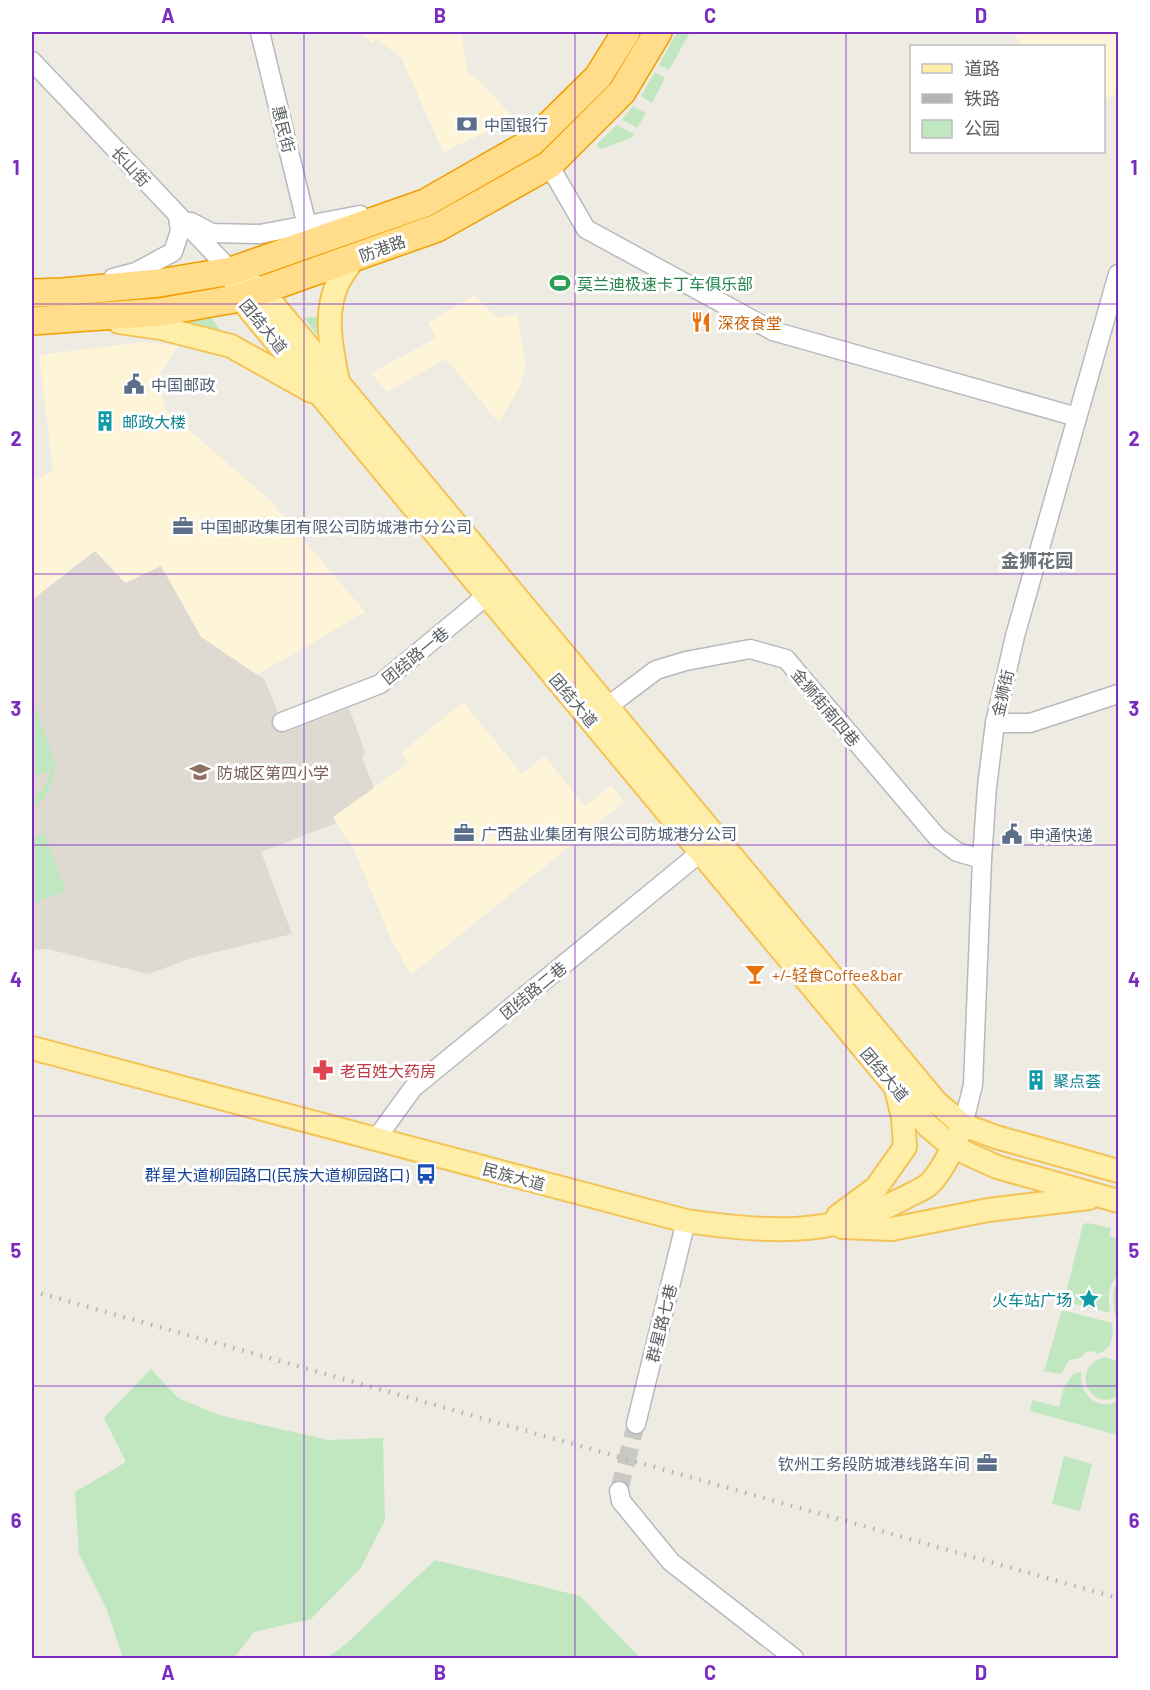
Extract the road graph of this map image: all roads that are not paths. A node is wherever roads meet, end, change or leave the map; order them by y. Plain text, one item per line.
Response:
1 (260, 32) edge
2 (626, 32) edge
3 (658, 32) edge
4 (32, 61) edge
5 (549, 165) junction
6 (425, 203) junction
7 (178, 216) junction
8 (307, 226) junction
9 (354, 258) junction
10 (231, 271) junction
11 (1119, 274) edge
12 (63, 292) junction
13 (32, 293) edge
14 (251, 294) junction
15 (93, 318) junction
16 (32, 321) edge
17 (330, 390) junction
18 (1077, 417) junction
19 (495, 588) junction
20 (1119, 694) edge
21 (607, 706) junction
22 (282, 722) dead end
23 (995, 723) junction
24 (701, 852) junction
25 (982, 859) junction
26 (32, 1048) edge
27 (896, 1088) junction
28 (963, 1125) junction
29 (376, 1139) junction
30 (953, 1147) junction
31 (1119, 1172) edge
32 (1112, 1199) edge
33 (686, 1221) junction
34 (823, 1227) junction
35 (636, 1424) tunnel mouth
36 (619, 1491) tunnel mouth
37 (794, 1659) edge

1 - 8 street, 惠民街
2 - 6 highway, 防港路
3 - 5 highway, 防港路
4 - 7 street, 长山街
5 - 9 highway, 防港路
5 - 18 street
6 - 8 street
6 - 10 highway, 防港路
7 - 8 street
7 - 10 street, 长山街
7 - 12 street
9 - 14 highway, 防港路
9 - 17 main road
10 - 12 highway, 防港路
10 - 14 main road, 团结大道
11 - 18 street, 金狮街
12 - 13 highway, 防港路
14 - 15 highway, 防港路
14 - 17 main road, 团结大道
15 - 16 highway, 防港路
15 - 17 main road
17 - 19 main road, 团结大道
18 - 23 street, 金狮街
19 - 21 main road, 团结大道
19 - 22 street, 团结路一巷
19 - 24 main road, 团结大道
20 - 23 street
21 - 25 street, 金狮街南四巷
21 - 28 main road, 团结大道
23 - 25 street, 金狮街
24 - 27 main road, 团结大道
24 - 29 street, 团结路二巷
25 - 28 street, 金狮街
26 - 29 main road, 民族大道
27 - 30 main road, 团结大道
27 - 34 main road
28 - 30 main road, 民族大道
28 - 31 main road, 团结大道
29 - 33 main road, 民族大道
30 - 32 main road, 团结大道
30 - 34 main road, 民族大道
32 - 34 main road
33 - 34 main road, 民族大道
33 - 35 street, 群星路七巷
36 - 37 street

